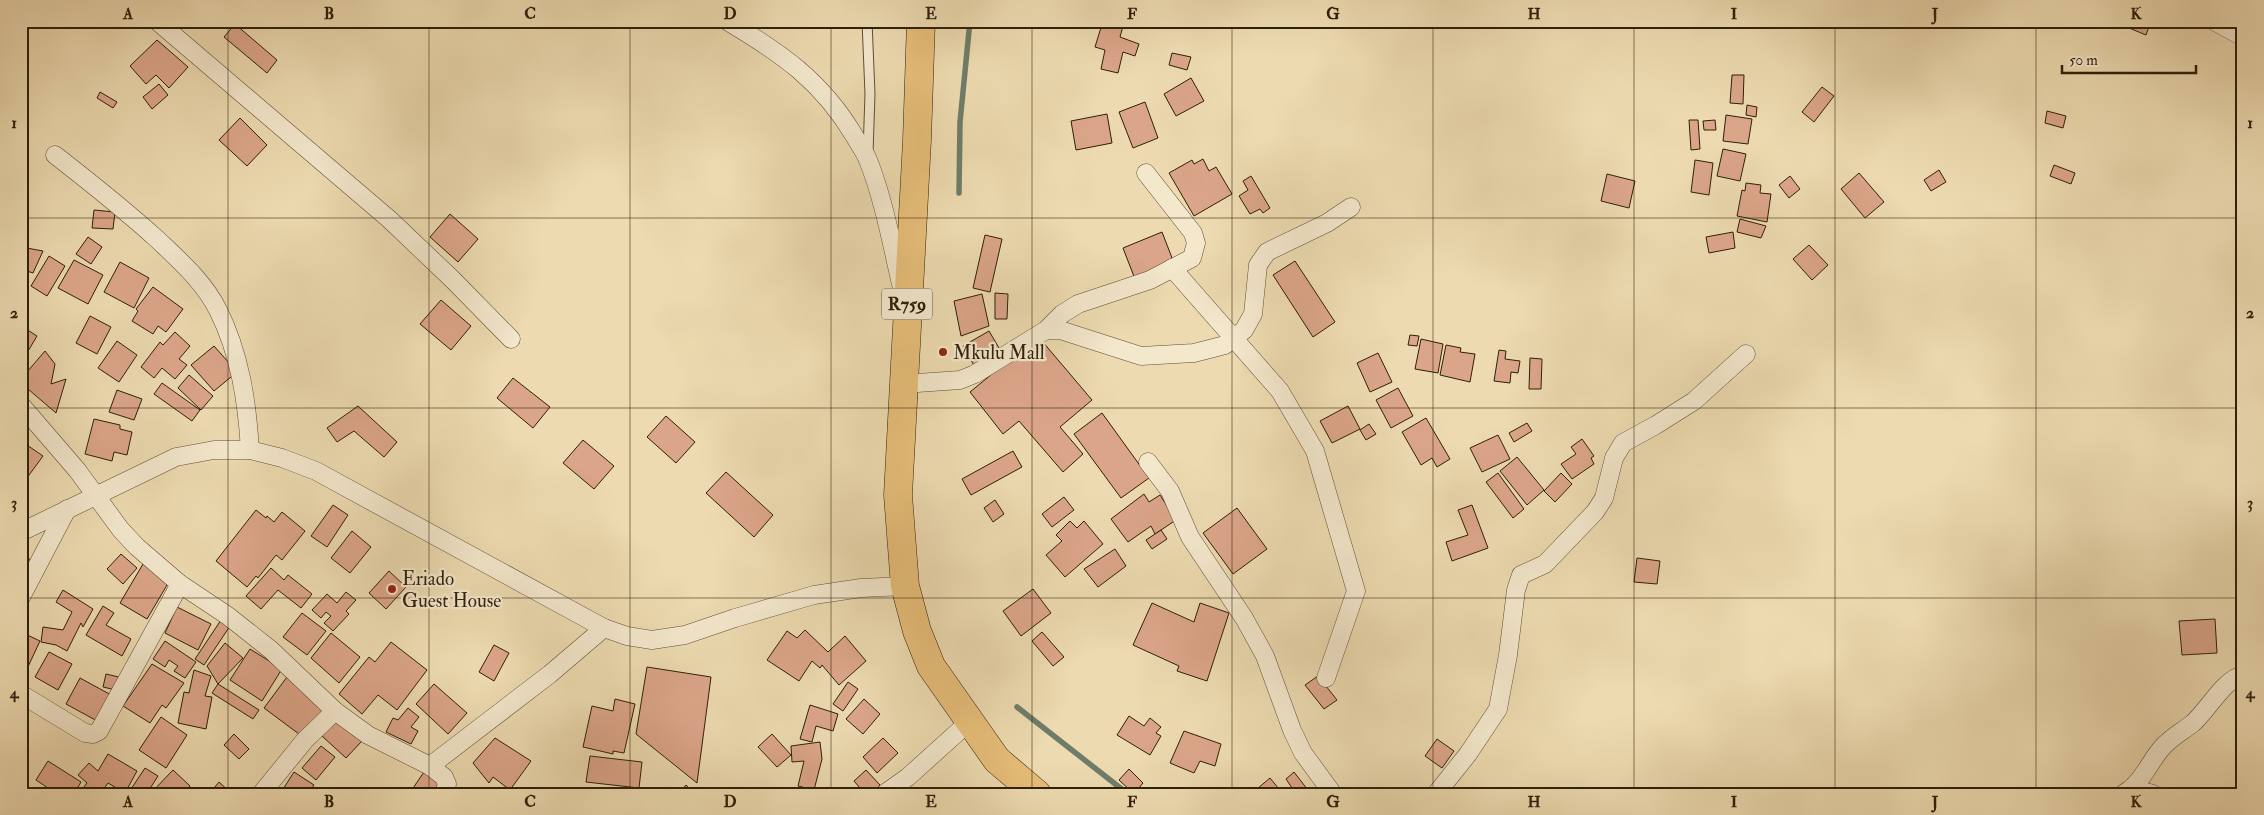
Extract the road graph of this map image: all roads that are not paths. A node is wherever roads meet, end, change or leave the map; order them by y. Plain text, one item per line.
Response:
1 (157, 21) edge
2 (727, 21) edge
3 (867, 21) edge
4 (921, 21) edge
5 (2214, 21) edge
6 (2243, 37) edge
7 (55, 156) dead end
8 (868, 158) junction
9 (1146, 173) dead end
10 (1351, 207) dead end
11 (1172, 268) junction
12 (906, 306) junction
13 (1046, 330) junction
14 (1234, 338) junction
15 (511, 339) dead end
16 (1746, 354) dead end
17 (903, 384) junction
18 (21, 405) edge
19 (250, 450) junction
20 (1148, 462) dead end
21 (96, 495) junction
22 (67, 509) junction
23 (21, 532) edge
24 (180, 584) junction
25 (905, 586) junction
26 (21, 597) edge
27 (604, 628) junction
28 (2243, 675) edge
29 (1326, 678) dead end
30 (21, 694) edge
31 (335, 711) junction
32 (970, 721) junction
33 (430, 766) junction
34 (2128, 791) edge
35 (261, 794) edge
36 (444, 794) edge
37 (884, 794) edge
38 (1037, 794) edge
39 (1333, 794) edge
40 (1436, 794) edge
41 (2153, 794) edge

1 - 15 street
2 - 8 street
3 - 8 lane
4 - 12 main road, R759
5 - 6 street
7 - 19 street
8 - 12 street
9 - 11 street
10 - 14 street
11 - 13 street
11 - 14 street
12 - 17 main road, R759
13 - 14 street
13 - 17 street
14 - 29 street
16 - 40 street
17 - 25 main road, R759
18 - 21 street
19 - 21 street
19 - 27 street
20 - 39 street
21 - 22 street
21 - 24 street
22 - 23 street
22 - 26 street
24 - 30 street
24 - 31 street
25 - 27 street
25 - 32 main road, R759
27 - 33 street
28 - 34 street
31 - 33 street
31 - 35 street
32 - 37 street
32 - 38 main road, R759
33 - 36 street
34 - 41 street

